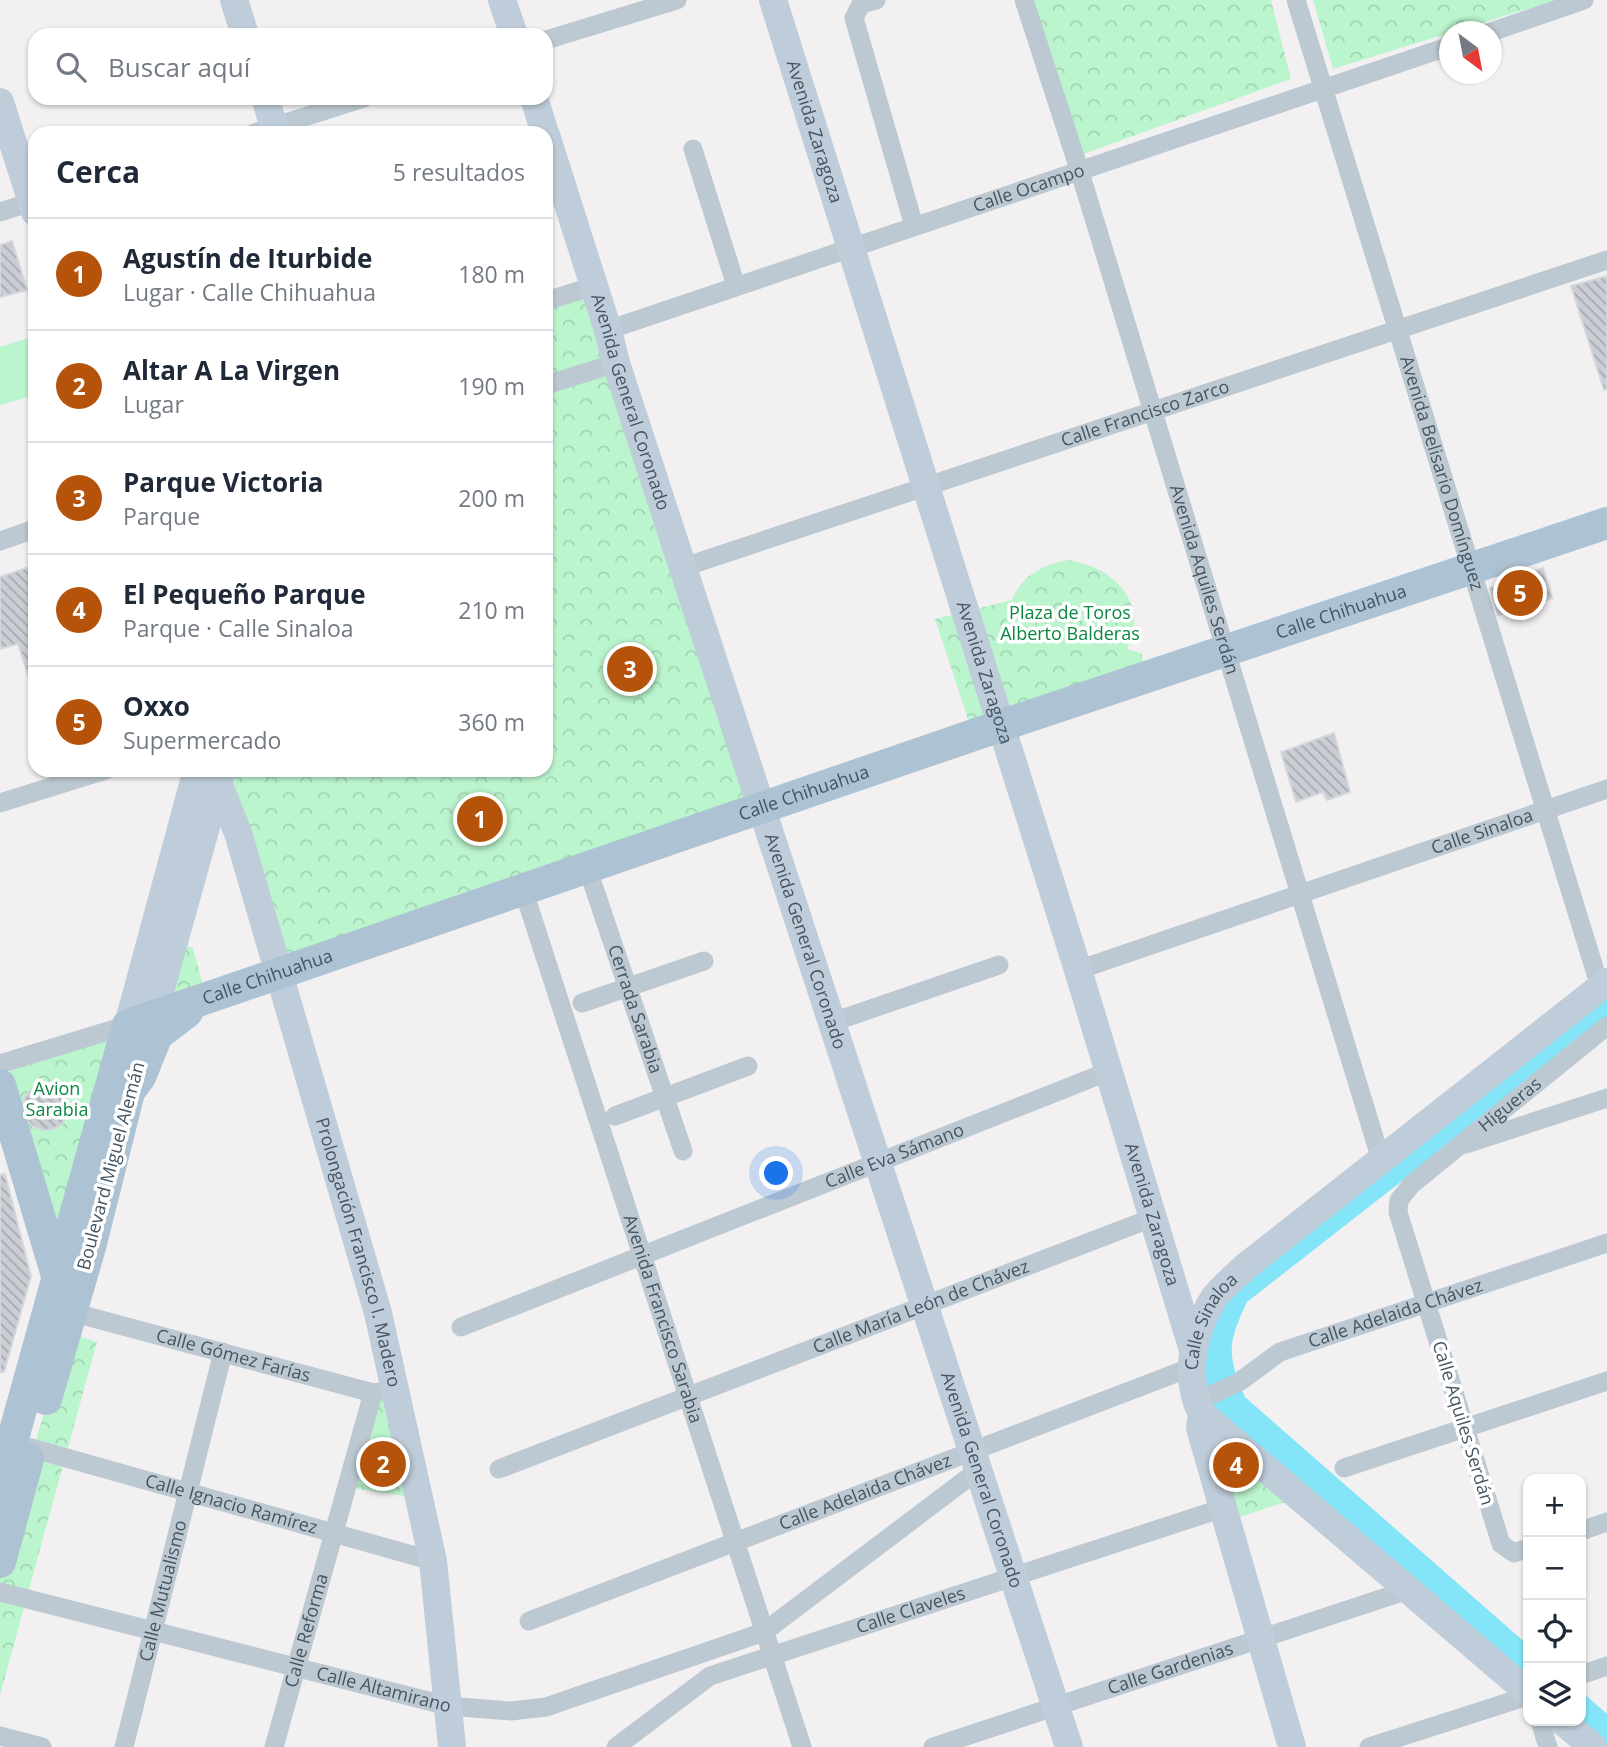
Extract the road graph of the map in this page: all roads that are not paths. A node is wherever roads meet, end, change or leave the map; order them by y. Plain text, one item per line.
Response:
1 (234, 0) edge
2 (502, 0) edge
3 (677, 0) edge
4 (773, 0) edge
5 (1024, 0) edge
6 (1296, 0) edge
7 (1584, 0) edge
8 (869, 2) edge
9 (243, 28) edge
10 (512, 28) edge
11 (1502, 28) edge
12 (553, 38) edge
13 (1439, 50) edge
14 (1322, 89) junction
15 (0, 102) edge
16 (266, 105) edge
17 (343, 105) edge
18 (536, 105) edge
19 (268, 126) edge
20 (282, 126) edge
21 (543, 126) edge
22 (693, 149) dead end
23 (553, 156) edge
24 (1079, 169) junction
25 (28, 187) edge
26 (28, 206) edge
27 (0, 212) edge
28 (914, 226) junction
29 (851, 247) junction
30 (1607, 260) edge
31 (594, 286) junction
32 (736, 286) junction
33 (553, 299) edge
34 (608, 330) junction
35 (1397, 330) junction
36 (616, 363) junction
37 (553, 383) edge
38 (1153, 411) junction
39 (925, 487) junction
40 (1607, 523) edge
41 (28, 531) edge
42 (0, 541) edge
43 (684, 566) junction
44 (1471, 568) junction
45 (1226, 650) junction
46 (1000, 726) junction
47 (84, 777) edge
48 (211, 777) edge
49 (213, 777) edge
50 (1607, 789) edge
51 (0, 803) edge
52 (762, 809) junction
53 (1546, 810) junction
54 (587, 867) junction
55 (523, 889) junction
56 (1300, 894) junction
57 (704, 961) dead end
58 (999, 965) dead end
59 (1078, 970) junction
60 (281, 974) junction
61 (1604, 984) edge
62 (627, 988) junction
63 (198, 1003) junction
64 (582, 1003) dead end
65 (141, 1021) junction
66 (830, 1023) junction
67 (1607, 1026) edge
68 (0, 1065) edge
69 (748, 1066) dead end
70 (1107, 1072) junction
71 (0, 1084) edge
72 (130, 1090) junction
73 (665, 1098) junction
74 (1607, 1098) edge
75 (615, 1116) dead end
76 (1455, 1148) junction
77 (683, 1151) dead end
78 (1381, 1160) junction
79 (876, 1163) junction
80 (1412, 1184) joint
81 (1152, 1218) junction
82 (1607, 1243) edge
83 (642, 1256) junction
84 (57, 1277) junction
85 (1426, 1303) junction
86 (923, 1306) junction
87 (71, 1312) junction
88 (461, 1327) dead end
89 (223, 1352) junction
90 (1192, 1357) junction
91 (1607, 1381) edge
92 (384, 1391) junction
93 (688, 1397) junction
94 (1201, 1405) junction
95 (1465, 1428) junction
96 (31, 1448) junction
97 (974, 1461) junction
98 (1343, 1468) dead end
99 (499, 1469) dead end
100 (0, 1485) edge
101 (189, 1493) junction
102 (1223, 1508) junction
103 (1607, 1522) edge
104 (1586, 1529) edge
105 (333, 1535) junction
106 (735, 1542) junction
107 (1523, 1550) edge
108 (433, 1561) junction
109 (0, 1562) edge
110 (1012, 1577) junction
111 (1408, 1590) junction
112 (0, 1592) edge
113 (529, 1621) dead end
114 (155, 1632) junction
115 (764, 1632) junction
116 (1260, 1639) junction
117 (772, 1656) junction
118 (1607, 1666) edge
119 (297, 1668) junction
120 (1586, 1673) edge
121 (1523, 1690) edge
122 (1523, 1696) edge
123 (448, 1706) junction
124 (1055, 1707) junction
125 (1542, 1726) edge
126 (1568, 1726) edge
127 (0, 1735) edge
128 (42, 1747) edge
129 (124, 1747) edge
130 (274, 1747) edge
131 (452, 1747) edge
132 (616, 1747) edge
133 (802, 1747) edge
134 (933, 1747) edge
135 (1069, 1747) edge
136 (1292, 1747) edge
137 (1369, 1747) edge
138 (1548, 1747) edge
139 (1593, 1747) edge

1 - 9 street
2 - 10 street
3 - 12 street
4 - 29 street, Avenida Zaragoza
5 - 24 street, Avenida Aquiles Serdán
6 - 14 street, Avenida Belisario Domínguez
7 - 11 street
8 - 28 street
13 - 14 street, Calle Ocampo
14 - 24 street, Calle Ocampo
14 - 35 street, Avenida Belisario Domínguez
15 - 25 street
16 - 19 street
17 - 20 street
18 - 21 street, Avenida General Coronado
22 - 32 street
23 - 31 street, Avenida General Coronado
24 - 28 street, Calle Ocampo
24 - 38 street, Avenida Aquiles Serdán
26 - 27 street
28 - 29 street, Calle Ocampo
29 - 32 street, Calle Ocampo
29 - 39 street, Avenida Zaragoza
30 - 35 street, Calle Francisco Zarco
31 - 33 street
31 - 34 street, Avenida General Coronado
32 - 34 street, Calle Ocampo
34 - 36 street, Avenida General Coronado
35 - 38 street, Calle Francisco Zarco
35 - 44 street, Avenida Belisario Domínguez
36 - 37 street
36 - 43 street, Avenida General Coronado
38 - 39 street, Calle Francisco Zarco
38 - 45 street, Avenida Aquiles Serdán
39 - 43 street, Calle Francisco Zarco
39 - 46 street, Avenida Zaragoza
40 - 44 main road, Calle Chihuahua
41 - 42 street
43 - 52 street, Avenida General Coronado
44 - 45 main road, Calle Chihuahua
44 - 53 street, Avenida Belisario Domínguez
45 - 46 main road, Calle Chihuahua
45 - 56 street, Avenida Aquiles Serdán
46 - 52 main road, Calle Chihuahua
46 - 59 street, Avenida Zaragoza
47 - 51 street
48 - 65 street, Boulevard Miguel Alemán
49 - 60 street, Prolongación Francisco I. Madero
50 - 53 street, Calle Sinaloa
52 - 54 main road, Calle Chihuahua
52 - 66 street, Avenida General Coronado
53 - 56 street, Calle Sinaloa
53 - 61 street, Avenida Belisario Domínguez
54 - 55 main road, Calle Chihuahua
54 - 62 street, Cerrada Sarabia
55 - 60 main road, Calle Chihuahua
55 - 83 street, Avenida Francisco Sarabia
56 - 59 street, Calle Sinaloa
56 - 78 street, Avenida Aquiles Serdán
57 - 62 street
58 - 66 street
59 - 70 street, Avenida Zaragoza
60 - 63 main road, Calle Chihuahua
60 - 92 street, Prolongación Francisco I. Madero
61 - 78 street, Calle Sinaloa
62 - 64 street
62 - 73 street, Cerrada Sarabia
63 - 65 main road, Calle Chihuahua
63 - 72 main road
65 - 68 street, Calle Chihuahua
65 - 72 main road, Boulevard Miguel Alemán
65 - 84 main road, Boulevard Miguel Alemán
66 - 79 street, Avenida General Coronado
67 - 76 street, Higueras
69 - 73 street
70 - 79 street, Calle Eva Sámano
70 - 81 street, Avenida Zaragoza
71 - 84 main road
72 - 87 main road, Boulevard Miguel Alemán
73 - 75 street
73 - 77 street, Cerrada Sarabia
74 - 76 street
76 - 80 street, Higueras
78 - 90 street, Calle Sinaloa
79 - 83 street, Calle Eva Sámano
79 - 86 street, Avenida General Coronado
80 - 85 street, Calle Aquiles Serdán
81 - 86 street, Calle María León de Chávez
81 - 90 street, Avenida Zaragoza
82 - 85 street, Calle Adelaida Chávez
83 - 88 street, Calle Eva Sámano
83 - 93 street, Avenida Francisco Sarabia
84 - 87 main road
84 - 100 main road, Boulevard Miguel Alemán
85 - 94 street, Calle Adelaida Chávez
85 - 95 street, Calle Aquiles Serdán
86 - 93 street, Calle María León de Chávez
86 - 97 street, Avenida General Coronado
87 - 89 street, Calle Gómez Farías
87 - 96 main road, Boulevard Miguel Alemán
89 - 92 street, Calle Gómez Farías
89 - 101 street, Calle Mutualismo
90 - 94 street, Calle Sinaloa
90 - 97 street, Calle Adelaida Chávez
91 - 95 street
92 - 105 street, Calle Reforma
92 - 108 street, Prolongación Francisco I. Madero
93 - 99 street, Calle María León de Chávez
93 - 106 street, Avenida Francisco Sarabia
94 - 102 street
94 - 111 street
95 - 98 street
95 - 107 street, Calle Aquiles Serdán
96 - 101 street, Calle Ignacio Ramírez
96 - 109 main road, Boulevard Miguel Alemán
97 - 106 street, Calle Adelaida Chávez
97 - 110 street, Avenida General Coronado
97 - 115 street
101 - 105 street, Calle Ignacio Ramírez
101 - 114 street, Calle Mutualismo
102 - 110 street, Calle Claveles
102 - 116 street
103 - 104 street
105 - 108 street, Calle Ignacio Ramírez
105 - 119 street, Calle Reforma
106 - 113 street, Calle Adelaida Chávez
106 - 115 street, Avenida Francisco Sarabia
108 - 123 street, Prolongación Francisco I. Madero
110 - 117 street, Calle Claveles
110 - 124 street, Avenida General Coronado
111 - 116 street, Calle Gardenias
111 - 121 street
112 - 114 street, Calle Altamirano
114 - 119 street, Calle Altamirano
114 - 129 street, Calle Mutualismo
115 - 117 street, Avenida Francisco Sarabia
115 - 123 street, Calle Altamirano
116 - 124 street, Calle Gardenias
116 - 136 street
117 - 132 street, Calle Claveles
117 - 133 street, Avenida Francisco Sarabia
118 - 120 street
119 - 123 street, Calle Altamirano
119 - 130 street, Calle Reforma
122 - 137 street
123 - 131 street, Prolongación Francisco I. Madero
124 - 134 street, Calle Gardenias
124 - 135 street, Avenida General Coronado
125 - 138 street
126 - 139 street
127 - 128 street

